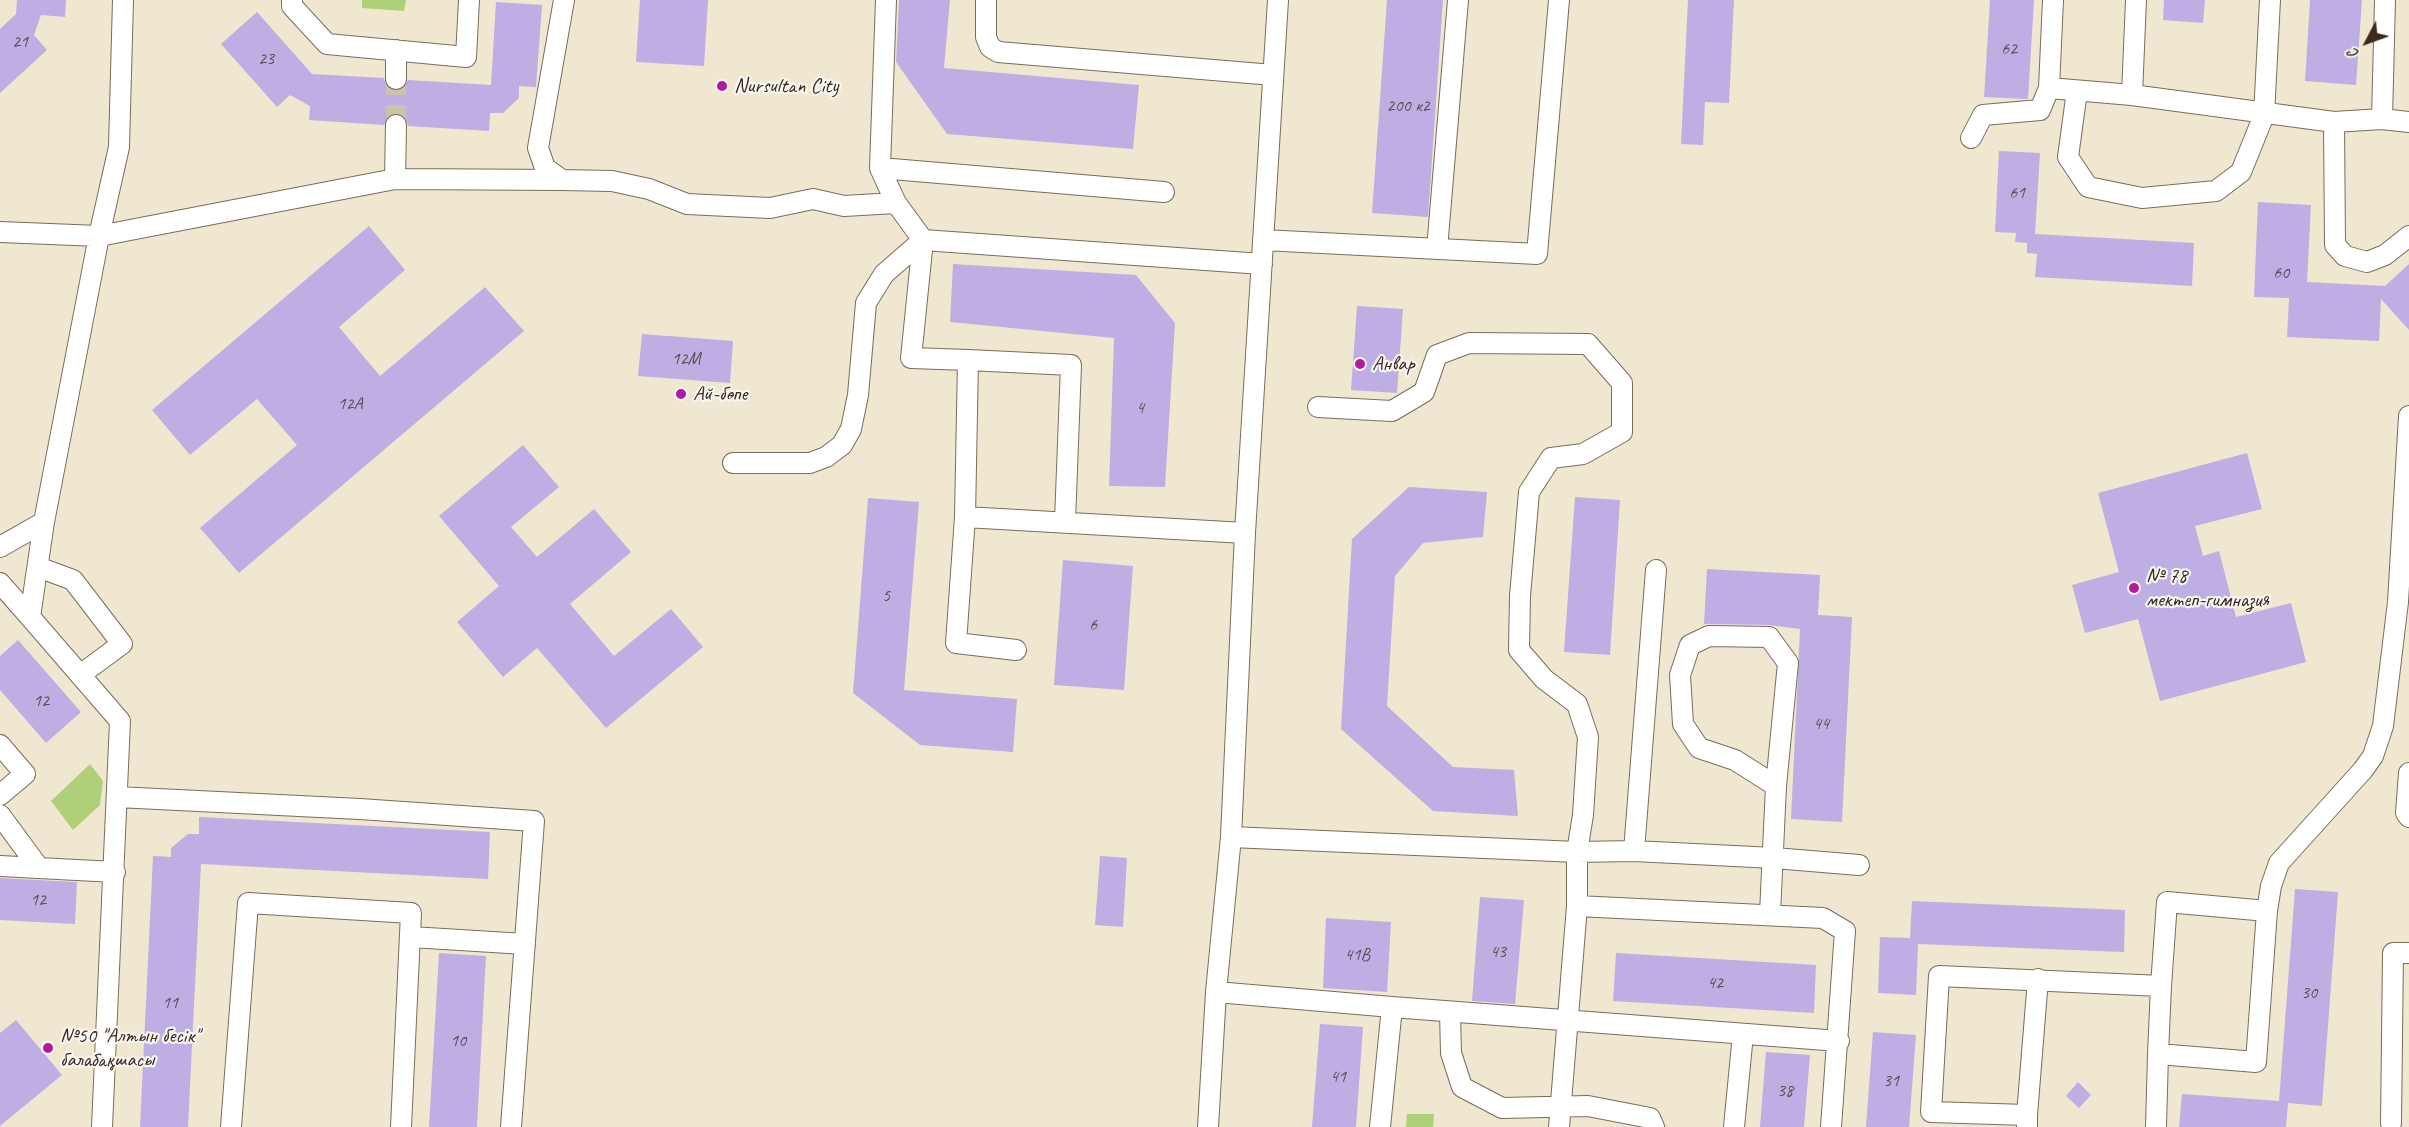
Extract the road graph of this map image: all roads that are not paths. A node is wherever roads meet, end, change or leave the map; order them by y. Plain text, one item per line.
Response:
1 (123, 0) edge
2 (292, 0) edge
3 (468, 0) edge
4 (564, 0) edge
5 (886, 0) edge
6 (986, 0) edge
7 (1278, 0) edge
8 (1458, 0) edge
9 (1559, 0) edge
10 (2053, 0) edge
11 (2136, 0) edge
12 (2270, 0) edge
13 (2385, 0) edge
14 (396, 50) junction
15 (1273, 75) junction
16 (396, 79) tunnel mouth
17 (2049, 88) junction
18 (2077, 91) junction
19 (2132, 95) junction
20 (2264, 115) junction
21 (2382, 119) junction
22 (2334, 122) junction
23 (2409, 123) edge
24 (396, 125) tunnel mouth
25 (1971, 138) dead end
26 (880, 168) junction
27 (395, 179) junction
28 (562, 180) junction
29 (1164, 192) dead end
30 (896, 203) junction
31 (0, 232) edge
32 (99, 236) junction
33 (2409, 236) edge
34 (923, 240) junction
35 (1263, 240) junction
36 (1437, 249) junction
37 (1262, 264) junction
38 (968, 360) junction
39 (1318, 406) dead end
40 (2409, 416) edge
41 (733, 463) dead end
42 (965, 517) junction
43 (1065, 521) junction
44 (44, 522) junction
45 (1245, 532) junction
46 (0, 548) edge
47 (38, 567) junction
48 (1656, 570) dead end
49 (0, 583) edge
50 (30, 616) junction
51 (1016, 650) dead end
52 (80, 675) junction
53 (0, 745) edge
54 (2409, 773) edge
55 (1776, 786) junction
56 (0, 795) edge
57 (117, 797) junction
58 (0, 815) edge
59 (2409, 817) edge
60 (1231, 837) junction
61 (1634, 851) junction
62 (1577, 852) junction
63 (1774, 858) junction
64 (1859, 865) dead end
65 (0, 867) edge
66 (39, 868) junction
67 (115, 872) junction
68 (1577, 906) junction
69 (2267, 911) junction
70 (1770, 914) junction
71 (411, 938) junction
72 (525, 944) junction
73 (2409, 953) edge
74 (2038, 980) junction
75 (2161, 987) junction
76 (1216, 992) junction
77 (1392, 1007) junction
78 (1450, 1012) junction
79 (1568, 1020) junction
80 (1743, 1034) junction
81 (1839, 1041) junction
82 (2158, 1054) junction
83 (1561, 1106) junction
84 (2027, 1121) edge
85 (2397, 1124) edge
86 (102, 1127) edge
87 (231, 1127) edge
88 (401, 1127) edge
89 (511, 1127) edge
90 (1208, 1127) edge
91 (1380, 1127) edge
92 (1559, 1127) edge
93 (1654, 1127) edge
94 (1734, 1127) edge
95 (1831, 1127) edge
96 (2156, 1127) edge

1 - 32 street
2 - 14 street
3 - 14 street
4 - 28 street
5 - 26 street
6 - 15 street
7 - 15 street
8 - 36 street
9 - 36 street
10 - 17 street
11 - 19 street
12 - 20 street
13 - 21 street
14 - 16 street
15 - 35 street
17 - 18 street
17 - 25 street
18 - 19 street
18 - 20 street
19 - 20 street
20 - 22 street
21 - 22 street
21 - 23 street
22 - 33 street
24 - 27 street
26 - 29 street
26 - 30 street
27 - 28 street
27 - 32 street
28 - 30 street
30 - 34 street
31 - 32 street
32 - 44 street
34 - 37 street
34 - 38 street
34 - 41 street
35 - 36 street
35 - 37 street
37 - 45 street
38 - 42 street
38 - 43 street
39 - 62 street
40 - 69 street
42 - 43 street
42 - 51 street
43 - 45 street
44 - 46 street
44 - 47 street
45 - 60 street
47 - 50 street
47 - 52 street
48 - 61 street
49 - 50 street
50 - 52 street
52 - 57 street
53 - 56 street
54 - 59 street
55 - 55 street
55 - 63 street
57 - 67 street
57 - 72 street
58 - 66 street
60 - 62 street
60 - 76 street
61 - 62 street
61 - 63 street
62 - 68 street
63 - 64 street
63 - 70 street
65 - 66 street
66 - 67 street
67 - 86 street
68 - 70 street
68 - 79 street
69 - 75 street
69 - 82 street
70 - 81 street
71 - 72 street
71 - 87 street
71 - 88 street
72 - 89 street
73 - 85 street
74 - 75 street
74 - 84 street
74 - 84 street
75 - 82 street
76 - 77 street
76 - 90 street
77 - 78 street
77 - 91 street
78 - 79 street
78 - 83 street
79 - 80 street
79 - 83 street
80 - 81 street
80 - 94 street
81 - 95 street
82 - 96 street
83 - 92 street
83 - 93 street

